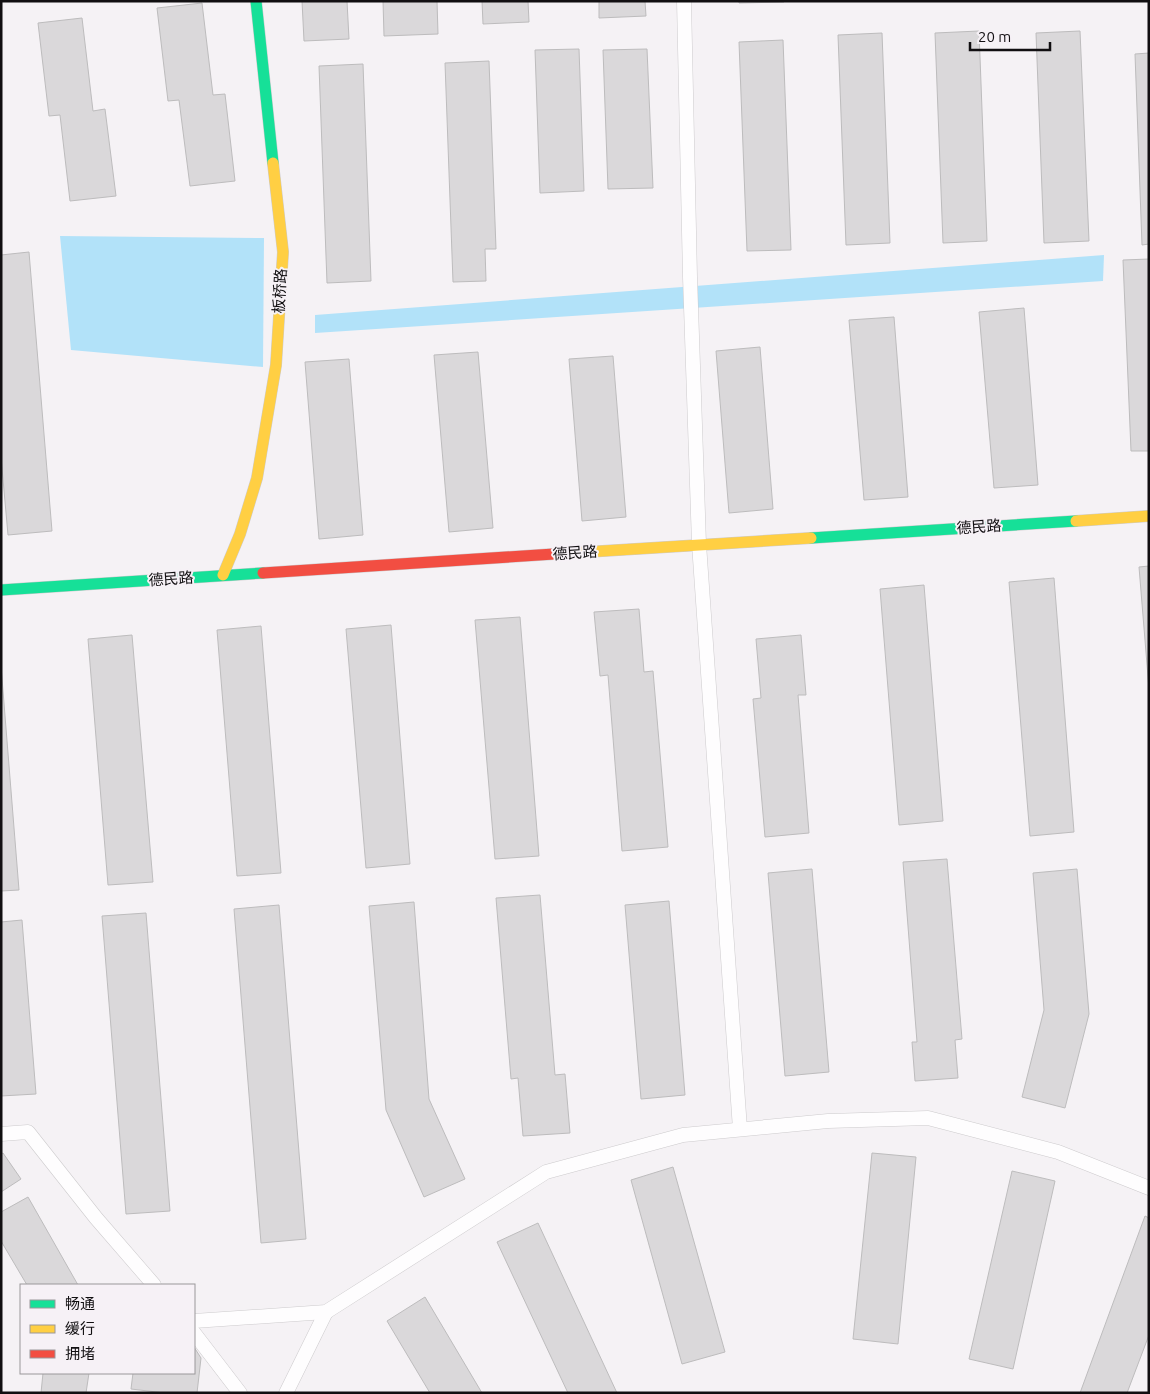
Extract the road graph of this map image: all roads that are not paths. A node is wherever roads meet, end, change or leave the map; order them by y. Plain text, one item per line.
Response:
1 (256, 1) edge
2 (684, 1) edge
3 (1149, 516) edge
4 (700, 544) junction
5 (223, 575) junction
6 (1, 590) edge
7 (740, 1129) junction
8 (1, 1134) edge
9 (1149, 1188) edge
10 (153, 1284) edge
11 (326, 1312) junction
12 (195, 1321) edge
13 (195, 1334) edge
14 (240, 1393) edge
15 (286, 1393) edge

1 - 5 street, 板桥路
2 - 4 lane
3 - 4 street, 德民路
4 - 5 street, 德民路
4 - 7 lane
5 - 6 street, 德民路
7 - 9 lane
7 - 11 lane
8 - 10 lane
11 - 12 lane
11 - 15 lane
13 - 14 lane

